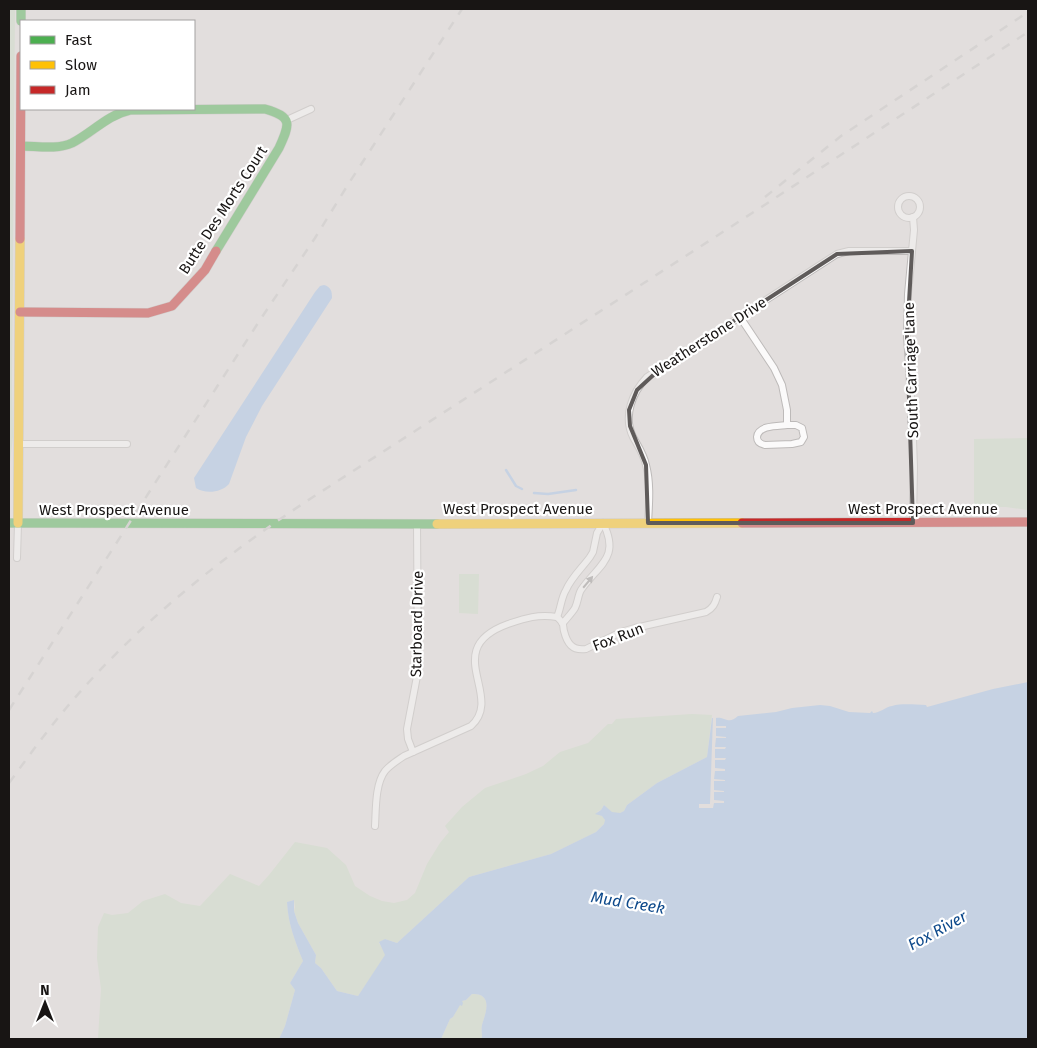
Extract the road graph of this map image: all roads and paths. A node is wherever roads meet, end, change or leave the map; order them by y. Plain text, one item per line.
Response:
1 (311, 109) dead end
2 (21, 110) edge
3 (136, 110) edge
4 (195, 110) edge
5 (287, 120) junction
6 (21, 146) junction
7 (913, 217) dead end
8 (912, 251) junction
9 (20, 312) junction
10 (740, 317) junction
11 (787, 425) junction
12 (19, 444) junction
13 (127, 444) dead end
14 (913, 522) junction
15 (1028, 522) edge
16 (13, 523) edge
17 (603, 523) junction
18 (648, 523) junction
19 (417, 524) junction
20 (17, 558) dead end
21 (718, 597) dead end
22 (557, 617) junction
23 (563, 623) junction
24 (413, 752) junction
25 (375, 826) dead end

1 - 5 street
2 - 6 main road
3 - 6 main road
4 - 5 main road
5 - 9 main road, Butte Des Morts Court
6 - 9 main road
7 - 8 street, South Carriage Lane
8 - 10 street, Weatherstone Drive
8 - 14 street, South Carriage Lane
9 - 12 main road
10 - 11 street
10 - 18 street, Weatherstone Drive
11 - 11 street
12 - 13 street
12 - 16 main road
14 - 15 main road, West Prospect Avenue
14 - 18 main road, West Prospect Avenue
16 - 19 main road, West Prospect Avenue
16 - 20 street
17 - 18 main road, West Prospect Avenue
17 - 19 main road, West Prospect Avenue
17 - 22 street
23 -> 17 street
19 - 24 street, Starboard Drive
21 - 23 street, Fox Run
22 - 23 street, Fox Run
22 - 24 street
24 - 25 street

